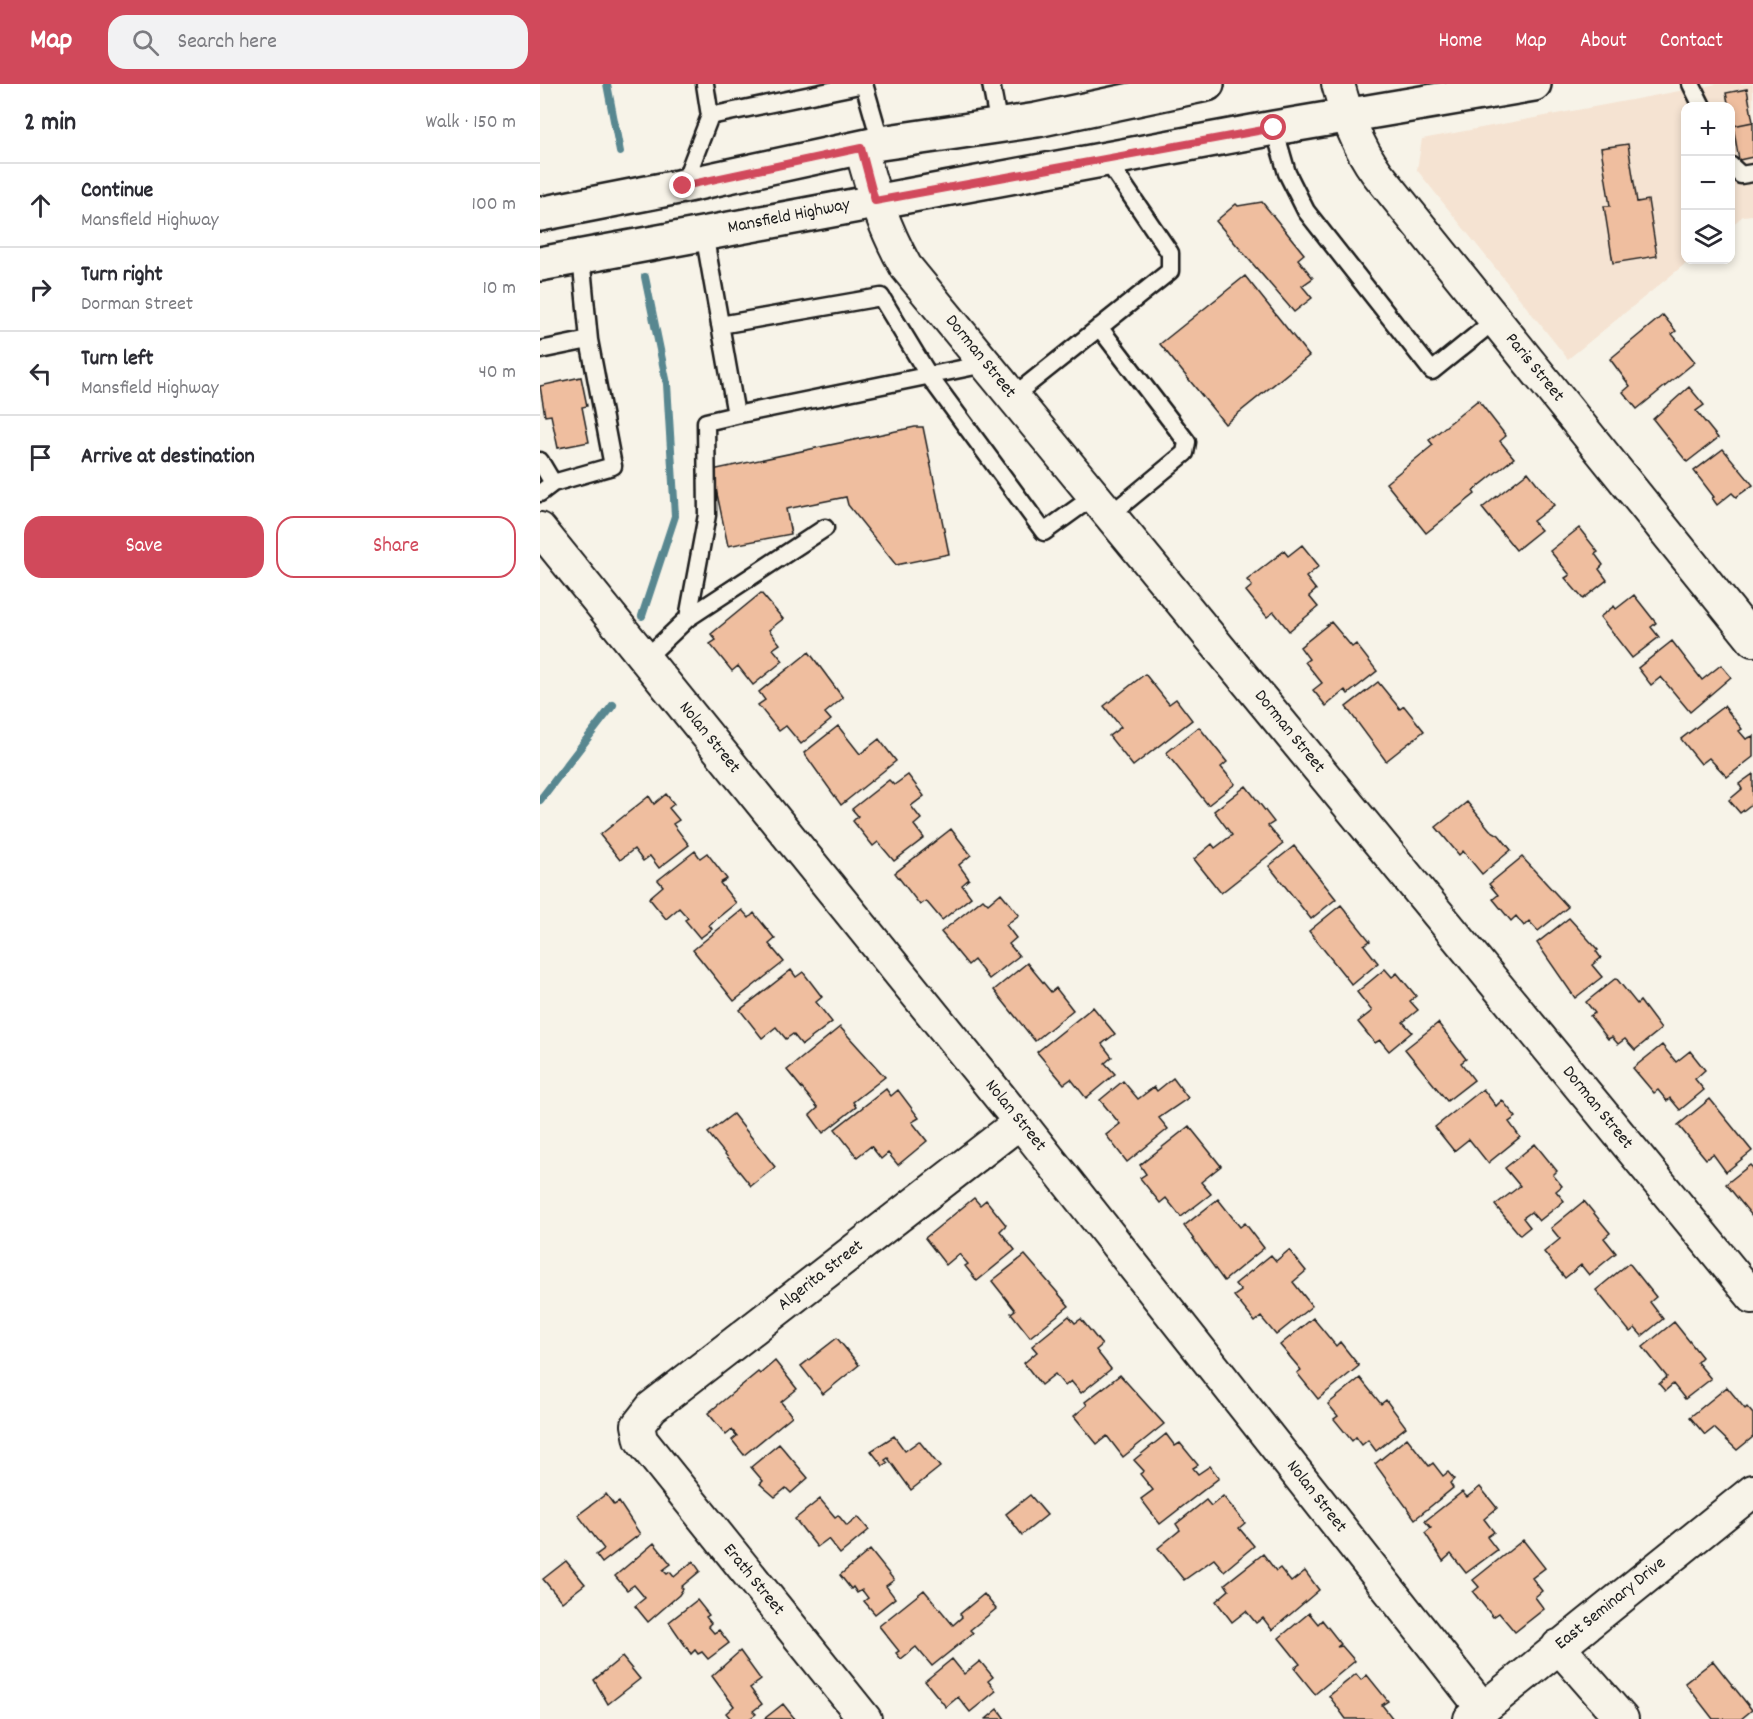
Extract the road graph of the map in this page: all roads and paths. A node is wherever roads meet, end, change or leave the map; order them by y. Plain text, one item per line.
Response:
1 (705, 84) edge
2 (991, 84) edge
3 (1207, 84) edge
4 (1338, 84) edge
5 (1534, 84) edge
6 (1691, 84) edge
7 (1700, 102) edge
8 (710, 116) junction
9 (1347, 116) junction
10 (999, 126) junction
11 (1274, 128) junction
12 (871, 145) junction
13 (1106, 159) junction
14 (1735, 169) edge
15 (1753, 173) edge
16 (683, 186) junction
17 (875, 201) junction
18 (540, 214) edge
19 (704, 233) junction
20 (581, 256) junction
21 (540, 264) edge
22 (1495, 320) junction
23 (720, 325) junction
24 (1099, 327) junction
25 (589, 340) junction
26 (540, 350) edge
27 (985, 364) junction
28 (929, 376) junction
29 (1012, 397) junction
30 (736, 415) junction
31 (540, 461) edge
32 (546, 488) edge
33 (1102, 506) junction
34 (825, 528) dead end
35 (540, 529) edge
36 (688, 618) junction
37 (1753, 640) edge
38 (645, 659) junction
39 (1020, 1122) junction
40 (1753, 1297) edge
41 (641, 1440) joint
42 (1753, 1491) edge
43 (1558, 1646) junction
44 (1477, 1714) edge
45 (865, 1719) edge
46 (1622, 1719) edge

1 - 8 lane
2 - 10 lane
3 - 10 main road
4 - 9 street, Paris Street
5 - 9 main road, Mansfield Highway
6 - 7 lane
8 - 12 lane
8 - 16 lane
9 - 11 main road, Mansfield Highway
9 - 22 street, Paris Street
10 - 12 main road
11 - 13 main road, Mansfield Highway
11 - 22 lane
12 - 16 main road
12 - 17 street, Dorman Street
13 - 17 main road, Mansfield Highway
13 - 24 lane
14 - 15 lane
16 - 18 main road
17 - 19 main road, Mansfield Highway
17 - 27 street, Dorman Street
19 - 20 main road, Mansfield Highway
19 - 23 lane
20 - 21 main road, Mansfield Highway
20 - 25 lane
22 - 37 street, Paris Street
23 - 28 lane
23 - 30 lane
24 - 29 lane
24 - 33 lane
25 - 26 lane
25 - 32 lane
27 - 28 lane
27 - 29 street, Dorman Street
28 - 30 lane
28 - 33 lane
29 - 33 street, Dorman Street
30 - 36 lane
31 - 32 lane
33 - 40 street, Dorman Street
34 - 36 lane
35 - 38 street, Nolan Street
36 - 38 lane
38 - 39 street, Nolan Street
39 - 41 street, Algerita Street
39 - 44 street, Nolan Street
41 - 45 street, Erath Street
42 - 43 street, East Seminary Drive
43 - 44 street, East Seminary Drive
43 - 46 street

